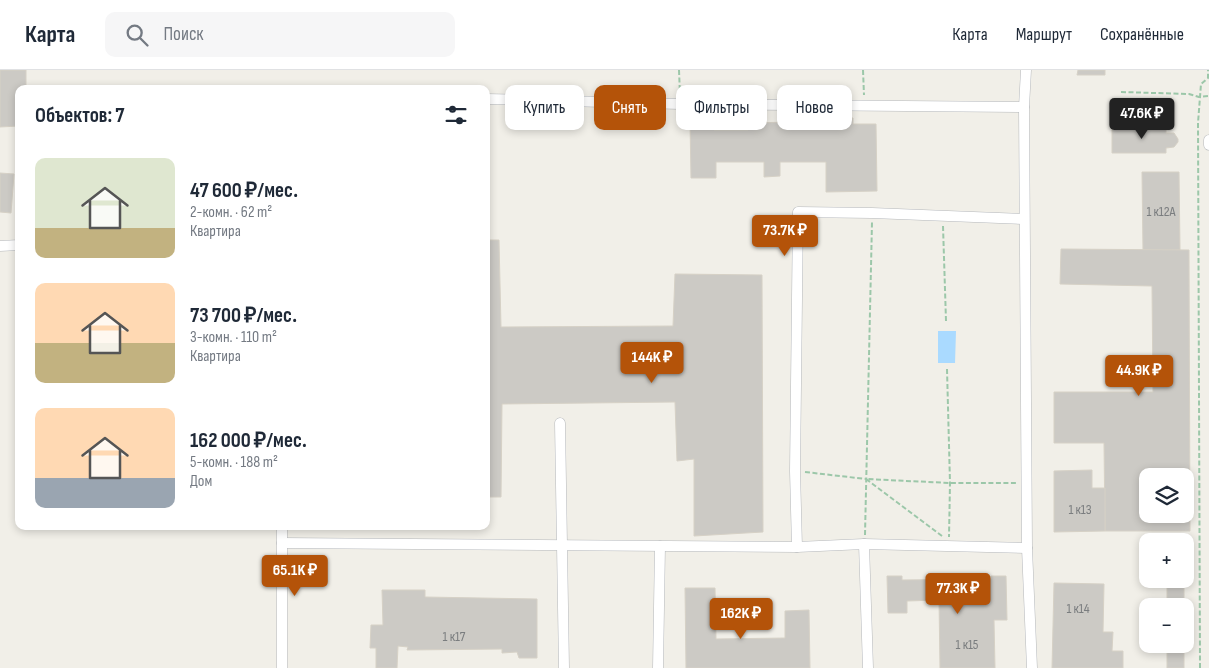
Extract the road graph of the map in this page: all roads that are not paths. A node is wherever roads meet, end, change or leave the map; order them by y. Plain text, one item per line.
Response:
1 (1026, 70) edge
2 (490, 99) edge
3 (1024, 107) junction
4 (1209, 140) edge
5 (1209, 145) edge
6 (1024, 219) junction
7 (15, 245) edge
8 (0, 246) edge
9 (560, 423) dead end
10 (282, 530) edge
11 (282, 543) junction
12 (864, 544) junction
13 (563, 546) junction
14 (660, 546) junction
15 (797, 547) junction
16 (1027, 548) junction
17 (282, 668) edge
18 (564, 668) edge
19 (658, 668) edge
20 (868, 668) edge
21 (1032, 668) edge

1 - 3 street
2 - 3 street
3 - 6 street
4 - 5 street
6 - 15 street
6 - 16 street
7 - 8 street
9 - 13 street
10 - 11 street
11 - 13 street
11 - 17 street
12 - 15 street
12 - 16 street
12 - 20 street
13 - 14 street
13 - 18 street
14 - 15 street
14 - 19 street
16 - 21 street

